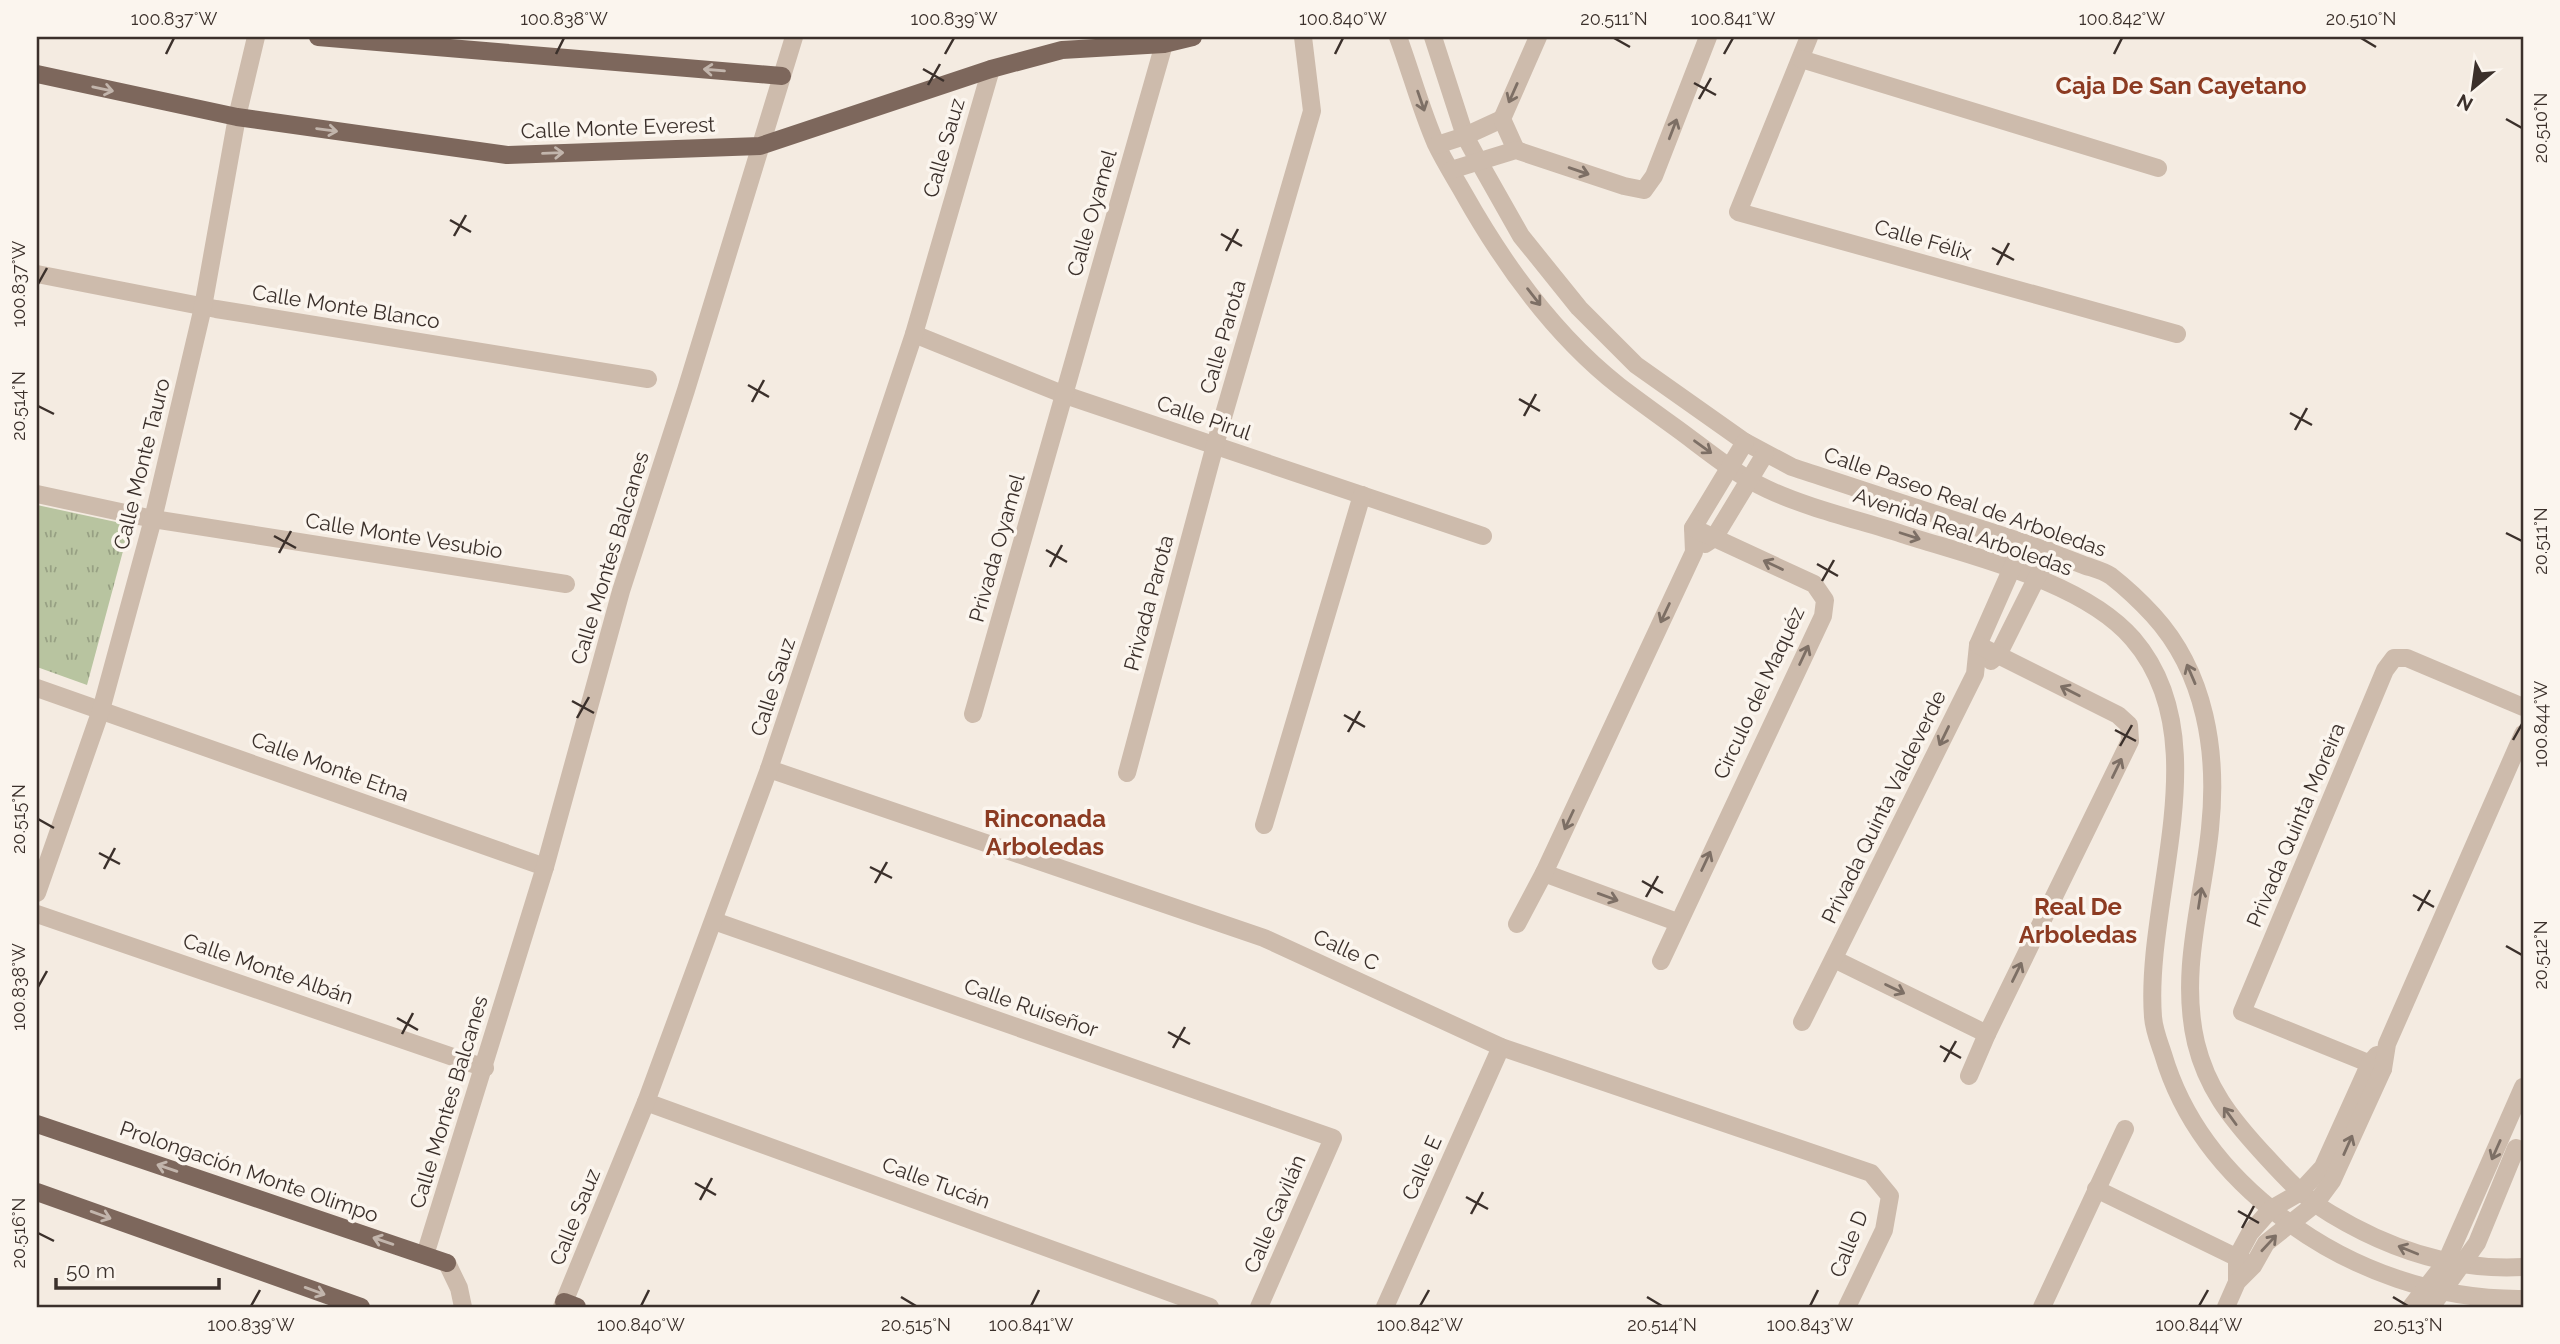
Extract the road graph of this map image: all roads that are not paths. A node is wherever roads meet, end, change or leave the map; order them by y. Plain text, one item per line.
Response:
1 (256, 37) edge
2 (318, 37) edge
3 (794, 37) edge
4 (1193, 37) edge
5 (1303, 37) edge
6 (1398, 37) edge
7 (1433, 37) edge
8 (1538, 37) edge
9 (1708, 37) edge
10 (1809, 37) edge
11 (1064, 43) edge
12 (1164, 44) junction
13 (1801, 59) junction
14 (991, 69) junction
15 (37, 74) edge
16 (782, 76) junction
17 (237, 117) junction
18 (1502, 119) junction
19 (1465, 136) junction
20 (1437, 145) junction
21 (760, 146) junction
22 (1516, 150) junction
23 (1478, 160) junction
24 (2158, 168) dead end
25 (1451, 170) junction
26 (37, 274) edge
27 (203, 307) junction
28 (914, 334) junction
29 (2177, 334) dead end
30 (648, 379) dead end
31 (1065, 395) junction
32 (1745, 442) junction
33 (1215, 445) junction
34 (1765, 454) junction
35 (1730, 467) junction
36 (1749, 480) junction
37 (37, 494) edge
38 (1362, 495) junction
39 (153, 519) junction
40 (1693, 528) junction
41 (1483, 536) dead end
42 (1714, 538) junction
43 (2023, 543) junction
44 (1694, 551) junction
45 (2050, 551) junction
46 (2011, 569) junction
47 (2036, 578) junction
48 (566, 584) dead end
49 (1978, 645) junction
50 (1998, 655) junction
51 (1975, 674) junction
52 (37, 688) edge
53 (2523, 707) edge
54 (100, 710) junction
55 (973, 714) dead end
56 (2523, 734) edge
57 (769, 769) junction
58 (1127, 773) dead end
59 (1264, 825) dead end
60 (545, 867) junction
61 (1544, 873) junction
62 (37, 893) edge
63 (37, 914) edge
64 (714, 921) junction
65 (1677, 922) junction
66 (1517, 924) dead end
67 (1834, 959) junction
68 (1661, 961) dead end
69 (1802, 1022) dead end
70 (1987, 1034) junction
71 (1501, 1047) junction
72 (2376, 1066) junction
73 (485, 1068) junction
74 (1969, 1076) dead end
75 (2523, 1087) edge
76 (646, 1102) junction
77 (37, 1124) edge
78 (2125, 1129) dead end
79 (1332, 1138) joint
80 (2523, 1152) edge
81 (2096, 1189) junction
82 (37, 1192) edge
83 (2300, 1193) junction
84 (1890, 1196) joint
85 (2315, 1204) junction
86 (2271, 1209) junction
87 (2291, 1224) junction
88 (425, 1255) junction
89 (2236, 1257) junction
90 (447, 1263) joint
91 (2455, 1264) junction
92 (2253, 1266) junction
93 (2523, 1267) edge
94 (2237, 1282) junction
95 (2433, 1296) edge
96 (2523, 1299) edge
97 (568, 1306) edge
98 (361, 1307) edge
99 (463, 1307) edge
100 (1210, 1307) edge
101 (1259, 1307) edge
102 (1385, 1307) edge
103 (1847, 1307) edge
104 (2042, 1307) edge
105 (2226, 1307) edge
106 (2412, 1307) edge

1 - 17 street, Calle Monte Tauro
16 -> 2 main road
3 - 16 street, Calle Montes Balcanes
4 - 12 main road, Calle Monte Everest
5 - 33 street, Calle Parota
6 -> 20 street, Avenida Real Arboledas
7 - 19 street, Calle Paseo Real de Arboledas
8 -> 18 street
22 -> 9 street
10 - 13 street
11 - 12 main road, Calle Monte Everest
11 - 14 main road, Calle Monte Everest
12 - 31 street, Calle Oyamel
13 - 24 street
13 - 29 street, Calle Félix
14 - 21 main road, Calle Monte Everest
14 - 28 street, Calle Sauz
15 -> 17 main road, Calle Monte Everest
16 - 21 street, Calle Montes Balcanes
17 -> 21 main road, Calle Monte Everest
17 - 27 street, Calle Monte Tauro
18 - 19 street
18 - 22 street
19 - 20 street
19 - 23 street, Calle Paseo Real de Arboledas
20 - 25 street, Avenida Real Arboledas
21 - 60 street, Calle Montes Balcanes
22 - 23 street
23 - 25 street
23 - 32 street, Calle Paseo Real de Arboledas
25 -> 35 street, Avenida Real Arboledas
26 - 27 street, Calle Monte Blanco
27 - 30 street, Calle Monte Blanco
27 - 39 street, Calle Monte Tauro
28 - 31 street, Calle Pirul
28 - 57 street, Calle Sauz
31 - 33 street, Calle Pirul
31 - 55 street, Privada Oyamel
32 - 34 street, Calle Paseo Real de Arboledas
32 - 35 street
33 - 38 street, Calle Pirul
33 - 58 street, Privada Parota
34 - 36 street
34 - 43 street, Calle Paseo Real de Arboledas
35 - 36 street, Avenida Real Arboledas
35 - 40 street
36 - 42 street
36 -> 46 street, Avenida Real Arboledas
37 - 39 street, Calle Monte Vesubio
38 - 41 street, Calle Pirul
38 - 59 street
39 - 48 street, Calle Monte Vesubio
39 - 54 street, Calle Monte Tauro
40 - 42 street, Circulo del Maquéz
40 - 44 street
42 - 44 street
65 -> 42 street, Circulo del Maquéz
43 - 45 street, Calle Paseo Real de Arboledas
43 - 46 street, Privada Quinta Valdeverde
44 -> 61 street
45 - 47 street, Privada Quinta Valdeverde
83 -> 45 street, Calle Paseo Real de Arboledas
46 - 47 street, Avenida Real Arboledas
46 - 49 street, Privada Quinta Valdeverde
47 - 50 street, Privada Quinta Valdeverde
47 - 86 street, Avenida Real Arboledas
49 - 50 street
49 - 51 street, Privada Quinta Valdeverde
50 - 51 street, Privada Quinta Valdeverde
70 -> 50 street
51 -> 67 street, Privada Quinta Valdeverde
52 - 54 street, Calle Monte Etna
53 - 72 street, Privada Quinta Moreira
54 - 60 street, Calle Monte Etna
54 - 62 street, Calle Monte Tauro
56 - 72 street
57 - 64 street, Calle Sauz
57 - 71 street, Calle C
60 - 73 street, Calle Montes Balcanes
61 -> 65 street
61 - 66 street
63 - 73 street, Calle Monte Albán
64 - 76 street, Calle Sauz
64 - 79 street, Calle Ruiseñor
65 - 68 street, Circulo del Maquéz
67 - 69 street, Privada Quinta Valdeverde
67 -> 70 street, Privada Quinta Valdeverde
70 - 74 street
71 - 84 street, Calle C
71 - 102 street, Calle E
72 - 83 street
85 -> 72 street
73 - 88 street, Calle Montes Balcanes
75 -> 91 street
76 - 97 street, Calle Sauz
76 - 100 street, Calle Tucán
88 -> 77 main road, Prolongación Monte Olimpo
78 - 81 street
79 - 101 street, Calle Gavilán
80 - 91 street
81 - 89 street
81 - 104 street
82 -> 98 main road
83 - 85 street, Calle Paseo Real de Arboledas
83 - 86 street
84 - 103 street, Calle D
85 - 87 street
91 -> 85 street, Calle Paseo Real de Arboledas
86 - 87 street, Avenida Real Arboledas
86 - 89 street
92 -> 87 street
87 - 95 street, Avenida Real Arboledas
88 - 90 main road, Prolongación Monte Olimpo
89 - 92 street
89 - 94 street
90 - 99 street
91 - 93 street, Calle Paseo Real de Arboledas
91 - 95 street
92 - 94 street
94 - 105 street
95 - 96 street, Avenida Real Arboledas
95 - 106 street

